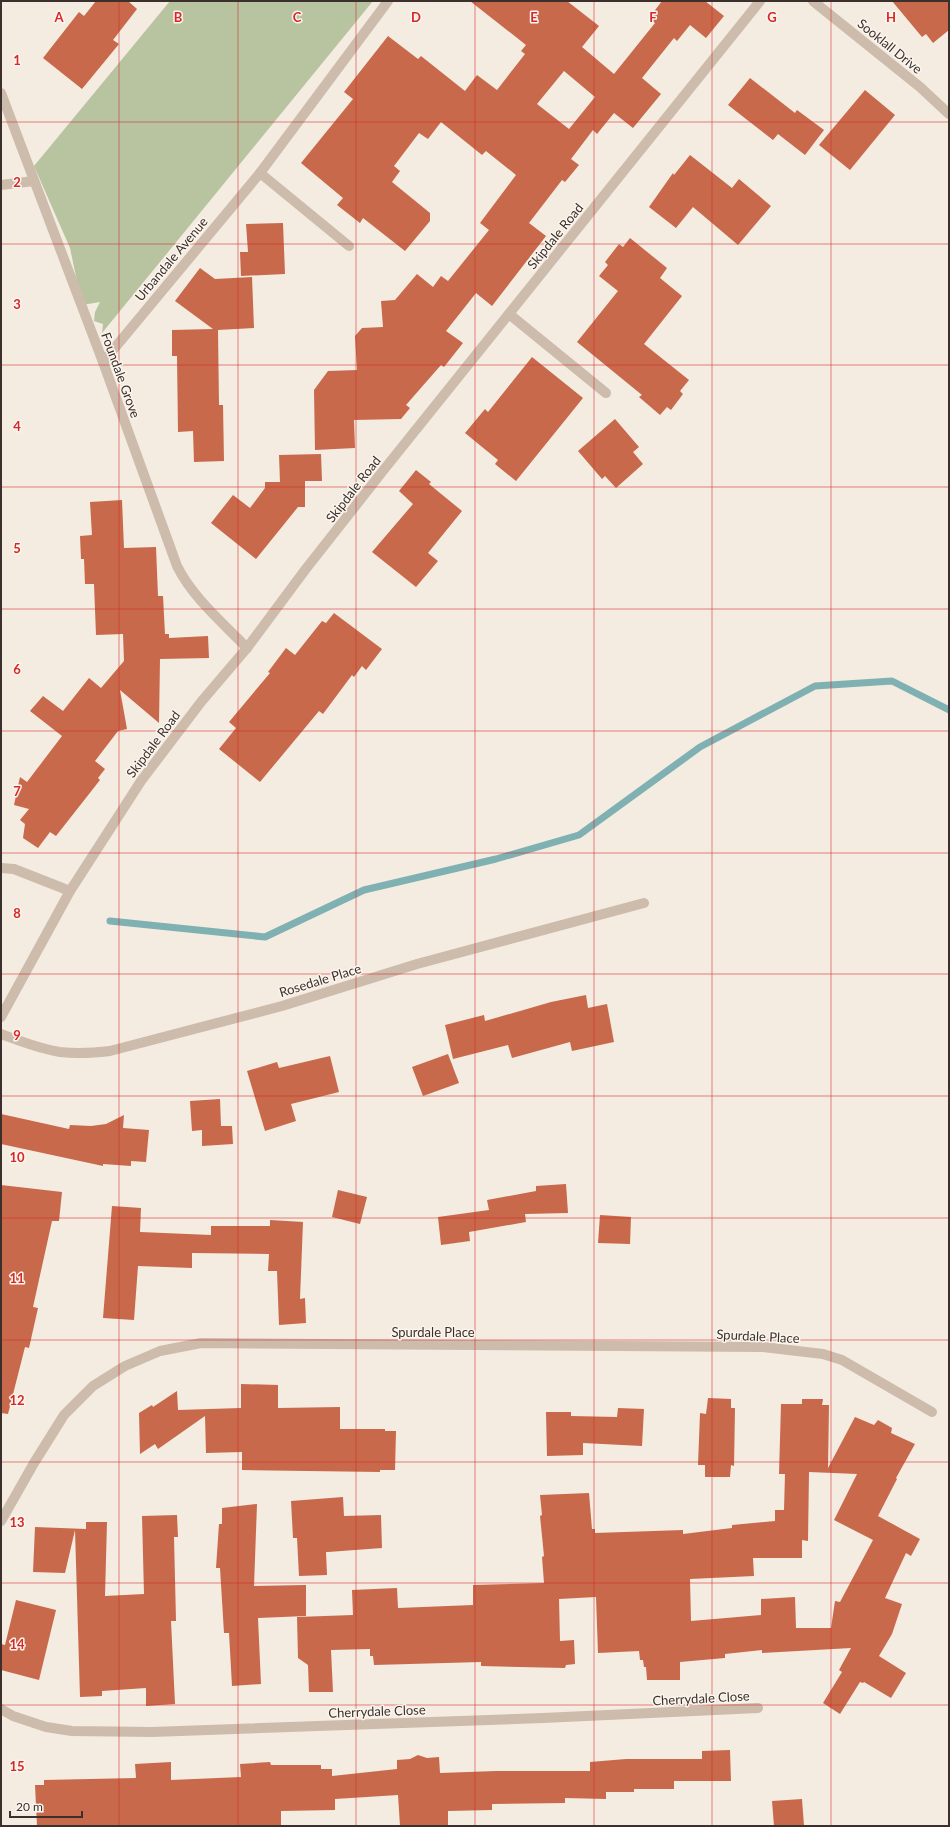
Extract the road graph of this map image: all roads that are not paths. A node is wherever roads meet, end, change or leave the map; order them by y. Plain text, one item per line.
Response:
1 (388, 1) edge
2 (760, 1) edge
3 (813, 1) edge
4 (1, 93) edge
5 (949, 114) edge
6 (260, 173) junction
7 (34, 180) junction
8 (1, 185) edge
9 (349, 246) dead end
10 (509, 314) junction
11 (103, 362) junction
12 (606, 393) dead end
13 (247, 648) junction
14 (1, 868) edge
15 (70, 891) junction
16 (644, 903) dead end
17 (1, 1017) edge
18 (1, 1034) edge
19 (932, 1412) dead end
20 (1, 1521) edge
21 (758, 1708) dead end
22 (1, 1709) edge

1 - 6 street, Urbandale Avenue
2 - 10 street, Skipdale Road
3 - 5 street, Sooklall Drive
4 - 7 street, Foundale Grove
6 - 9 street
6 - 11 street, Urbandale Avenue
7 - 8 street
7 - 11 street, Foundale Grove
10 - 12 street
10 - 13 street, Skipdale Road
11 - 13 street, Foundale Grove
13 - 15 street, Skipdale Road
14 - 15 street
15 - 17 street, Skipdale Road
16 - 18 street, Rosedale Place
19 - 20 street, Spurdale Place
21 - 22 street, Cherrydale Close

